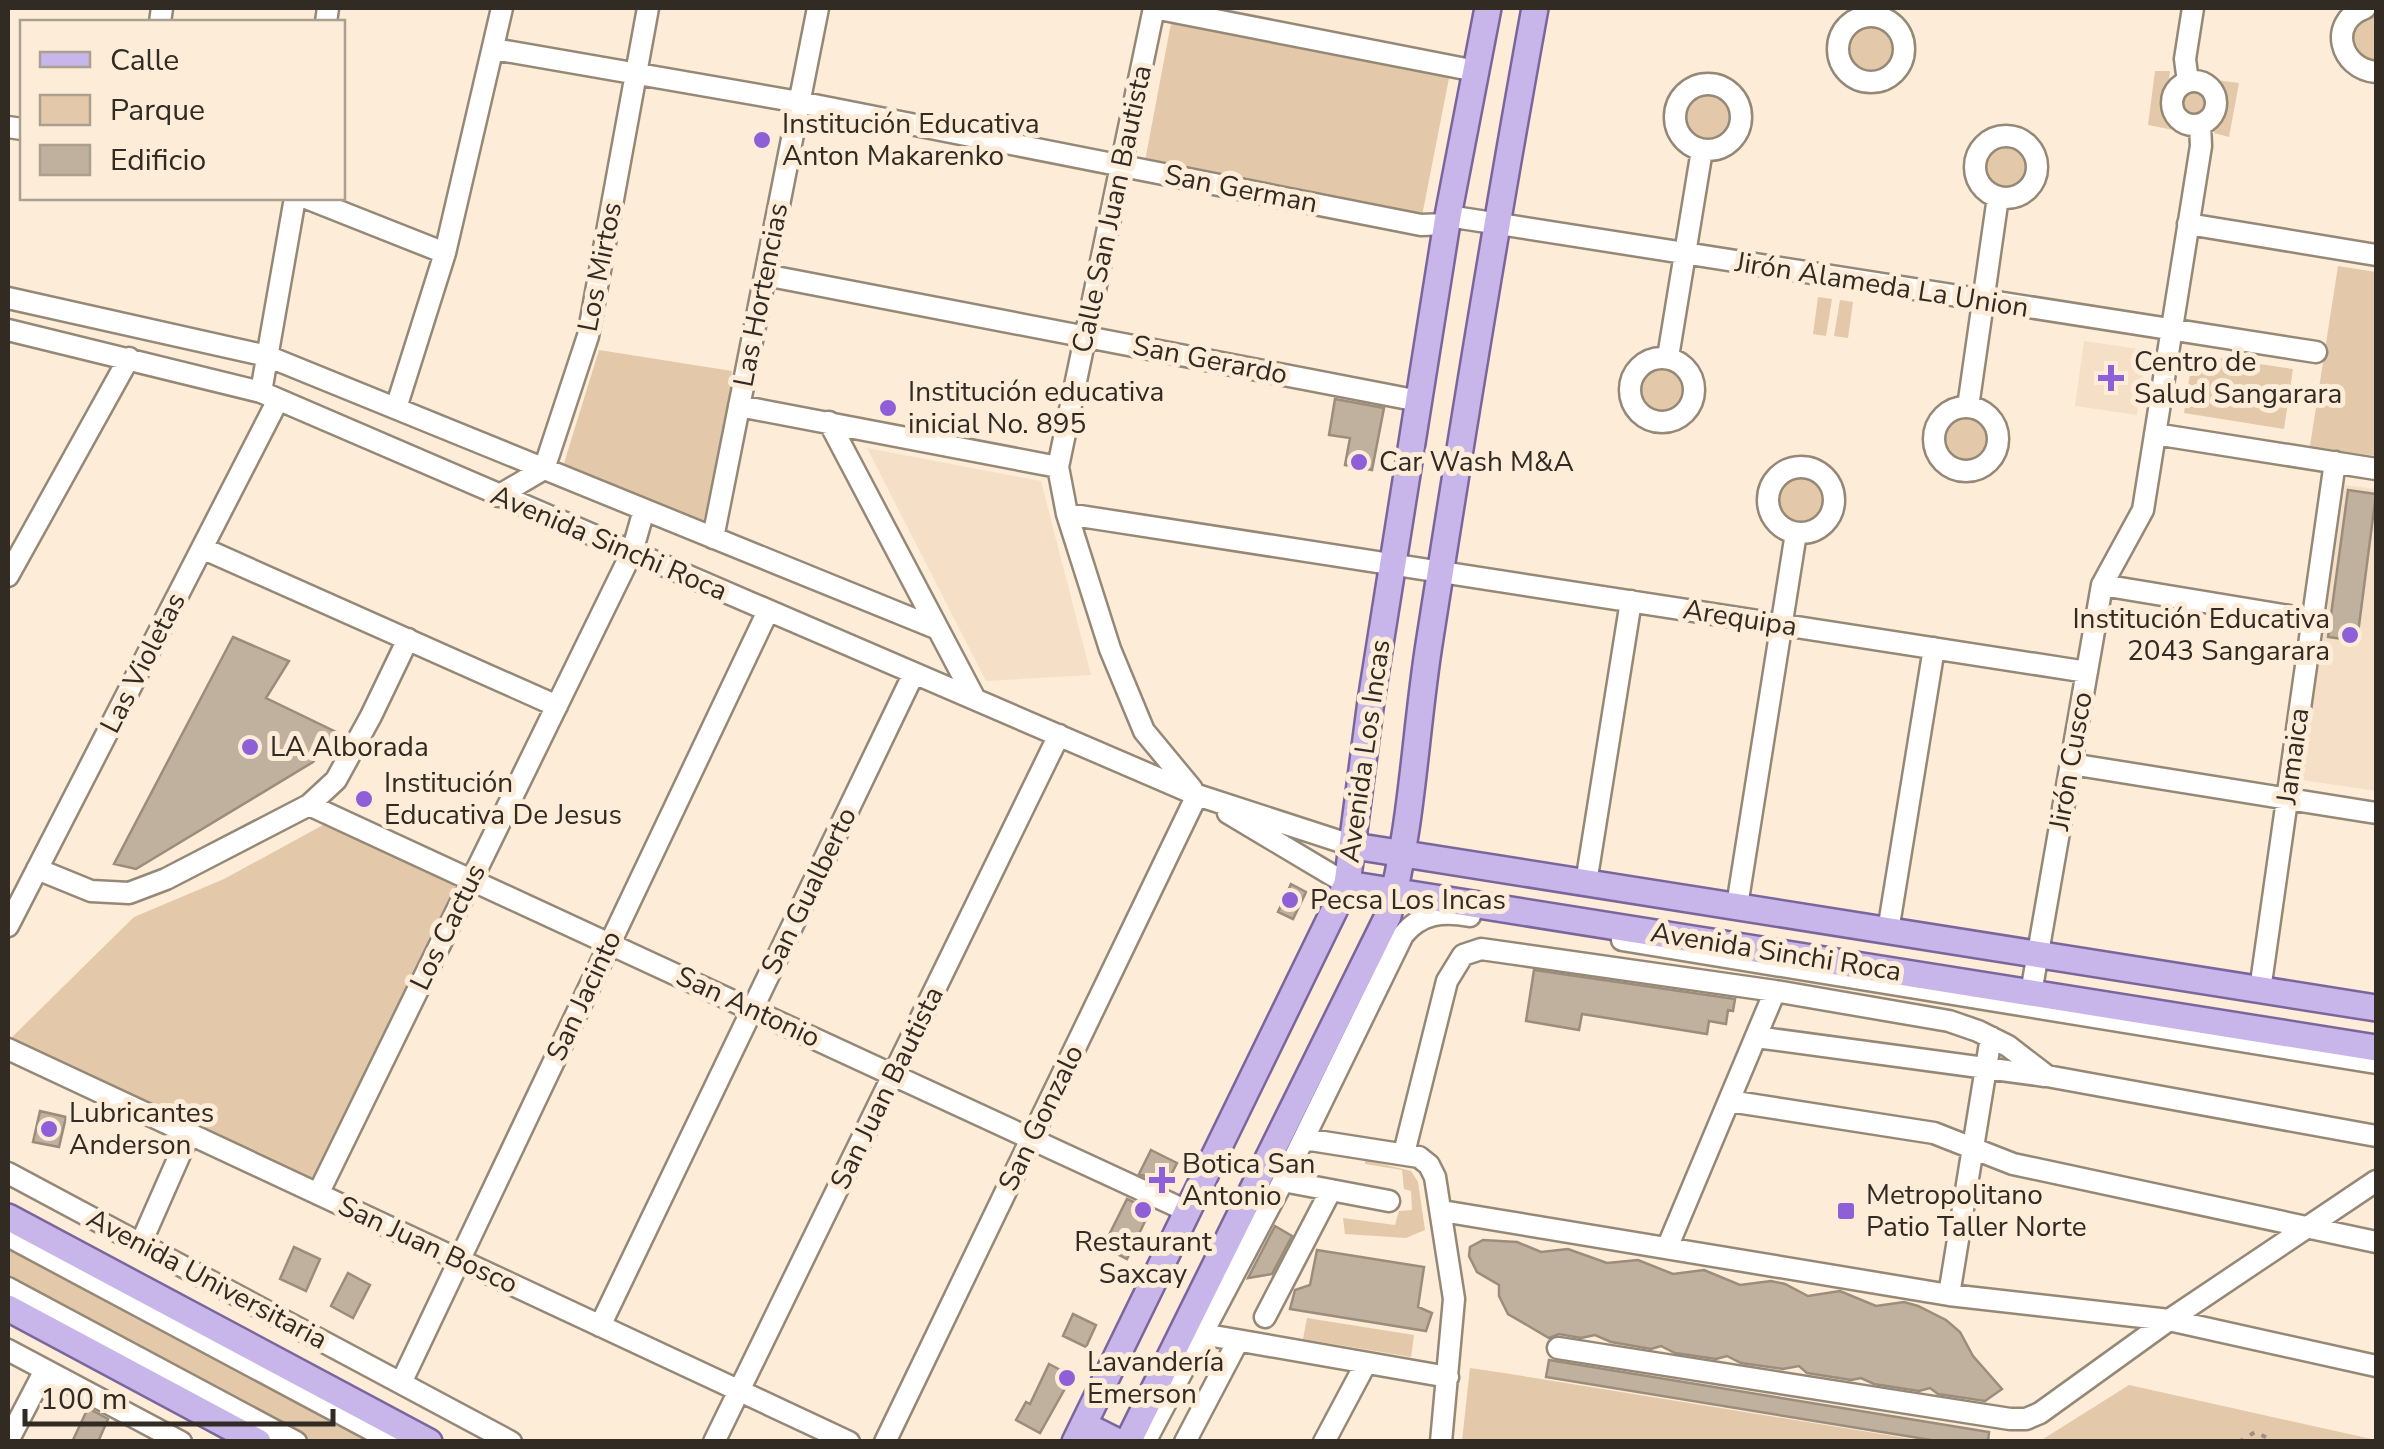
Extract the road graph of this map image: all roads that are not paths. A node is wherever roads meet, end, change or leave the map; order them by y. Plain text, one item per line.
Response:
1 (502, 8) edge
2 (648, 8) edge
3 (818, 8) edge
4 (1154, 8) edge
5 (1488, 8) edge
6 (1534, 8) edge
7 (2194, 8) edge
8 (2364, 8) edge
9 (494, 49) junction
10 (1476, 71) junction
11 (2376, 72) edge
12 (636, 74) junction
13 (2188, 82) junction
14 (800, 102) junction
15 (2200, 124) junction
16 (1702, 150) dead end
17 (1121, 166) junction
18 (1998, 197) dead end
19 (295, 200) edge
20 (311, 200) edge
21 (1448, 220) junction
22 (2188, 224) junction
23 (1496, 225) junction
24 (445, 253) junction
25 (1685, 255) junction
26 (2376, 256) edge
27 (765, 275) junction
28 (8, 298) edge
29 (1984, 301) junction
30 (8, 330) edge
31 (2171, 330) junction
32 (164, 333) junction
33 (1086, 336) junction
34 (2316, 352) dead end
35 (266, 356) junction
36 (129, 358) junction
37 (1668, 358) dead end
38 (156, 365) junction
39 (270, 396) junction
40 (1419, 401) junction
41 (739, 406) junction
42 (1968, 407) dead end
43 (396, 408) junction
44 (829, 422) junction
45 (2155, 434) junction
46 (2335, 462) junction
47 (1058, 468) junction
48 (544, 469) junction
49 (2376, 469) edge
50 (498, 496) junction
51 (644, 510) junction
52 (1068, 514) junction
53 (1796, 533) dead end
54 (713, 538) junction
55 (202, 548) junction
56 (632, 552) junction
57 (1393, 564) junction
58 (1440, 572) junction
59 (8, 576) edge
60 (2102, 584) junction
61 (1632, 601) junction
62 (768, 610) junction
63 (2313, 620) junction
64 (1781, 624) junction
65 (938, 629) junction
66 (408, 639) junction
67 (1934, 648) junction
68 (2087, 672) junction
69 (914, 673) junction
70 (974, 699) junction
71 (556, 706) junction
72 (1059, 735) junction
73 (2071, 764) junction
74 (1198, 795) junction
75 (2287, 799) junction
76 (309, 805) junction
77 (2376, 813) edge
78 (1354, 846) junction
79 (1401, 853) junction
80 (37, 869) junction
81 (472, 879) junction
82 (1586, 882) junction
83 (1347, 884) junction
84 (1395, 892) junction
85 (1737, 906) junction
86 (8, 926) edge
87 (1888, 930) junction
88 (610, 943) junction
89 (2038, 954) junction
90 (2260, 990) junction
91 (1775, 991) junction
92 (2031, 993) junction
93 (2376, 1008) edge
94 (752, 1009) junction
95 (1756, 1037) junction
96 (1991, 1037) junction
97 (2376, 1048) edge
98 (8, 1049) edge
99 (2376, 1063) edge
100 (1986, 1068) junction
101 (893, 1075) junction
102 (2047, 1076) junction
103 (1728, 1101) junction
104 (189, 1134) junction
105 (2376, 1136) edge
106 (1304, 1139) junction
107 (1030, 1140) junction
108 (1973, 1150) junction
109 (1404, 1153) junction
110 (8, 1173) edge
111 (1283, 1181) junction
112 (2376, 1181) edge
113 (1331, 1190) junction
114 (318, 1194) junction
115 (1389, 1201) dead end
116 (1442, 1210) junction
117 (1187, 1211) junction
118 (8, 1218) edge
119 (2309, 1226) junction
120 (8, 1236) edge
121 (2376, 1242) edge
122 (141, 1243) junction
123 (1667, 1248) junction
124 (459, 1260) junction
125 (8, 1288) edge
126 (1948, 1295) junction
127 (8, 1308) edge
128 (1264, 1317) dead end
129 (2169, 1320) junction
130 (600, 1326) junction
131 (1202, 1334) junction
132 (1238, 1340) junction
133 (1558, 1348) dead end
134 (8, 1350) edge
135 (1366, 1363) junction
136 (2376, 1366) edge
137 (45, 1370) junction
138 (1448, 1377) junction
139 (401, 1382) junction
140 (739, 1390) junction
141 (1079, 1433) edge
142 (8, 1442) edge
143 (181, 1442) edge
144 (258, 1442) edge
145 (296, 1442) edge
146 (394, 1442) edge
147 (429, 1442) edge
148 (512, 1442) edge
149 (714, 1442) edge
150 (849, 1442) edge
151 (885, 1442) edge
152 (1118, 1442) edge
153 (1128, 1442) edge
154 (1145, 1442) edge
155 (1185, 1442) edge
156 (1324, 1442) edge
157 (1441, 1442) edge

1 - 9 street
2 - 12 street, Los Mirtos
3 - 14 street, Las Hortencias
4 - 10 street
4 - 17 street, Calle San Juan Bautista
5 - 10 main road, Avenida Los Incas
6 - 23 main road, Avenida Los Incas
7 - 13 street
8 - 11 street
9 - 12 street, San German
9 - 24 street
10 - 21 main road, Avenida Los Incas
12 - 14 street, San German
12 - 48 street, Los Mirtos
13 - 15 street
13 - 15 street
14 - 17 street, San German
14 - 27 street, Las Hortencias
15 - 22 street, Jirón Cusco
16 - 25 street
17 - 21 street, San German
17 - 33 street, Calle San Juan Bautista
18 - 29 street
19 - 35 street, Las Violetas
20 - 24 street
21 - 23 street, Jirón Alameda La Union
21 - 40 main road, Avenida Los Incas
22 - 26 street
22 - 31 street, Jirón Cusco
23 - 25 street, Jirón Alameda La Union
23 - 58 main road, Avenida Los Incas
24 - 43 street
25 - 29 street, Jirón Alameda La Union
25 - 37 street
27 - 33 street, San Gerardo
27 - 41 street, Las Hortencias
28 - 32 street
29 - 31 street, Jirón Alameda La Union
29 - 42 street
30 - 36 street, Avenida Sinchi Roca
31 - 34 street, Jirón Alameda La Union
31 - 45 street, Jirón Cusco
32 - 35 street
32 - 38 street
33 - 40 street, San Gerardo
33 - 47 street, Calle San Juan Bautista
35 - 39 street, Las Violetas
35 - 43 street
36 - 38 street, Avenida Sinchi Roca
36 - 59 street
38 - 39 street, Avenida Sinchi Roca
39 - 50 street, Avenida Sinchi Roca
39 - 55 street, Las Violetas
40 - 57 main road, Avenida Los Incas
41 - 44 street
41 - 54 street, Las Hortencias
43 - 48 street
44 - 47 street
44 - 65 street
45 - 46 street
45 - 60 street, Jirón Cusco
46 - 49 street
46 - 63 street, Jamaica
47 - 52 street, Calle San Juan Bautista
48 - 50 street
48 - 51 street
50 - 56 street, Avenida Sinchi Roca
51 - 54 street
51 - 56 street, Los Cactus
52 - 57 street, Arequipa
52 - 74 street, Calle San Juan Bautista
53 - 64 street
54 - 65 street
55 - 66 street
55 - 80 street, Las Violetas
56 - 62 street, Avenida Sinchi Roca
56 - 71 street, Los Cactus
57 - 58 street, Arequipa
57 - 78 main road, Avenida Los Incas
58 - 61 street, Arequipa
58 - 79 main road, Avenida Los Incas
60 - 63 street
60 - 68 street, Jirón Cusco
61 - 64 street, Arequipa
61 - 82 street
62 - 69 street, Avenida Sinchi Roca
62 - 88 street, San Jacinto
63 - 75 street, Jamaica
64 - 67 street, Arequipa
64 - 85 street
65 - 70 street
66 - 71 street
66 - 76 street
67 - 68 street, Arequipa
67 - 87 street
68 - 73 street, Jirón Cusco
69 - 70 street, Avenida Sinchi Roca
69 - 94 street, San Gualberto
70 - 72 street, Avenida Sinchi Roca
71 - 81 street, Los Cactus
72 - 74 street, Avenida Sinchi Roca
72 - 101 street, San Juan Bautista
73 - 75 street
73 - 89 street, Jirón Cusco
74 - 78 street, Avenida Sinchi Roca
74 - 83 street, Avenida Sinchi Roca
74 - 107 street, San Gonzalo
75 - 77 street
75 - 90 street, Jamaica
76 - 80 street
76 - 81 street, San Antonio
78 - 79 main road, Avenida Sinchi Roca
78 - 83 main road, Avenida Los Incas
79 - 82 main road, Avenida Sinchi Roca
79 - 84 main road, Avenida Los Incas
80 - 86 street, Las Violetas
81 - 88 street, San Antonio
81 - 114 street, Los Cactus
82 - 85 main road, Avenida Sinchi Roca
83 - 84 main road, Avenida Sinchi Roca
83 - 117 main road, Avenida Los Incas
84 - 92 main road, Avenida Sinchi Roca
84 - 153 main road, Avenida Los Incas
85 - 87 main road, Avenida Sinchi Roca
87 - 89 main road, Avenida Sinchi Roca
88 - 94 street, San Antonio
88 - 124 street, San Jacinto
89 - 90 main road, Avenida Sinchi Roca
89 - 92 street, Jirón Cusco
90 - 93 main road, Avenida Sinchi Roca
91 - 95 street
91 - 96 street
91 - 109 street
92 - 97 main road, Avenida Sinchi Roca
94 - 101 street, San Antonio
94 - 130 street, San Gualberto
95 - 100 street
95 - 103 street
96 - 100 street
96 - 102 street
98 - 104 street, San Juan Bosco
99 - 106 street
100 - 102 street
100 - 108 street
101 - 107 street, San Antonio
101 - 140 street, San Juan Bautista
102 - 105 street
103 - 108 street
103 - 123 street
104 - 114 street, San Juan Bosco
104 - 122 street
106 - 109 street
106 - 111 street
107 - 117 street, San Antonio
107 - 151 street, San Gonzalo
108 - 119 street
108 - 126 street
109 - 116 street
110 - 122 street, Avenida Universitaria
111 - 113 street
111 - 131 street
112 - 119 street
113 - 115 street
113 - 128 street
114 - 124 street, San Juan Bosco
116 - 123 street
116 - 138 street
117 - 141 main road, Avenida Los Incas
118 - 147 main road, Avenida Universitaria
119 - 121 street
119 - 129 street
120 - 146 street
122 - 139 street, Avenida Universitaria
123 - 126 street
124 - 130 street, San Juan Bosco
124 - 139 street, San Jacinto
125 - 145 street
126 - 129 street
127 - 144 main road
129 - 133 street
129 - 136 street
130 - 140 street, San Juan Bosco
131 - 132 street
131 - 154 street
132 - 135 street
132 - 155 street
134 - 137 street
135 - 138 street
135 - 156 street
137 - 142 street
137 - 143 street
138 - 157 street
139 - 148 street, Avenida Universitaria
140 - 149 street, San Juan Bautista
140 - 150 street, San Juan Bosco
141 - 152 main road

